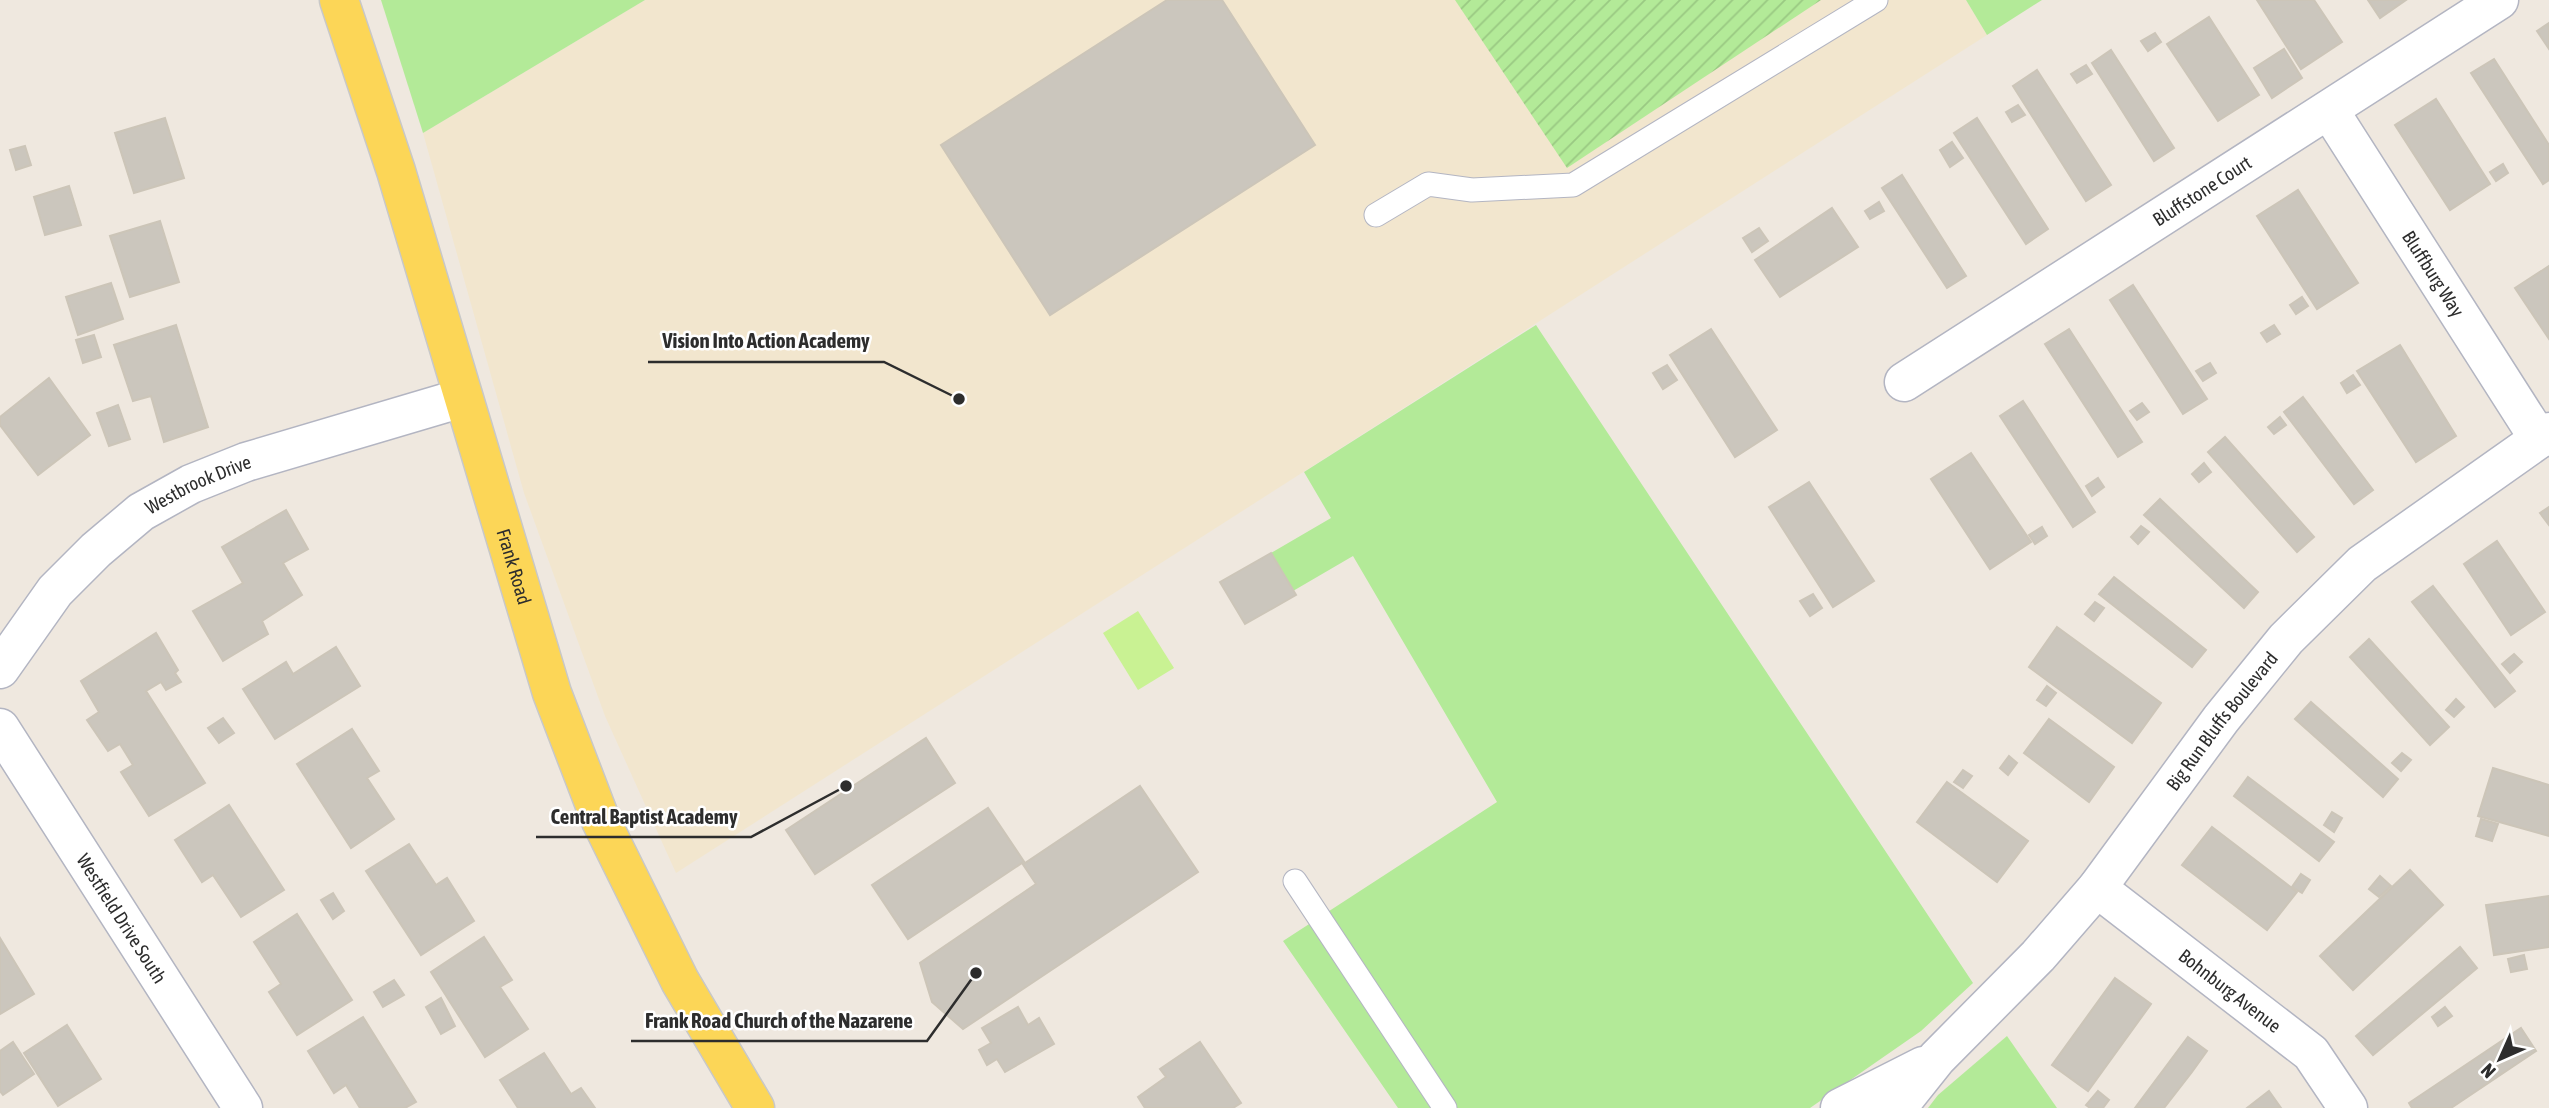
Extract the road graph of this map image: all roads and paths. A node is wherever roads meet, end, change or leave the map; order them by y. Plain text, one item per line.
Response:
1 (339, 0) edge
2 (1876, 0) edge
3 (2499, 0) edge
4 (2329, 110) junction
5 (1376, 215) dead end
6 (1904, 382) dead end
7 (462, 398) junction
8 (2544, 435) edge
9 (0, 669) edge
10 (0, 728) edge
11 (1295, 881) dead end
12 (2097, 888) junction
13 (1937, 1058) junction
14 (243, 1108) edge
15 (755, 1108) edge
16 (1446, 1108) edge
17 (1840, 1108) edge
18 (1896, 1108) edge
19 (2348, 1108) edge

1 - 7 main road, Frank Road
2 - 5 lane
3 - 4 street, Bluffstone Court
4 - 6 street, Bluffstone Court
4 - 8 street, Bluffburg Way
7 - 9 street, Westbrook Drive
7 - 15 main road, Frank Road
8 - 12 street, Big Run Bluffs Boulevard
10 - 14 street, Westfield Drive South
11 - 16 lane
12 - 13 street, Big Run Bluffs Boulevard
12 - 19 street, Bohnburg Avenue
13 - 17 street, Big Run Bluffs Boulevard
13 - 18 street, Big Run Bluffs Boulevard

